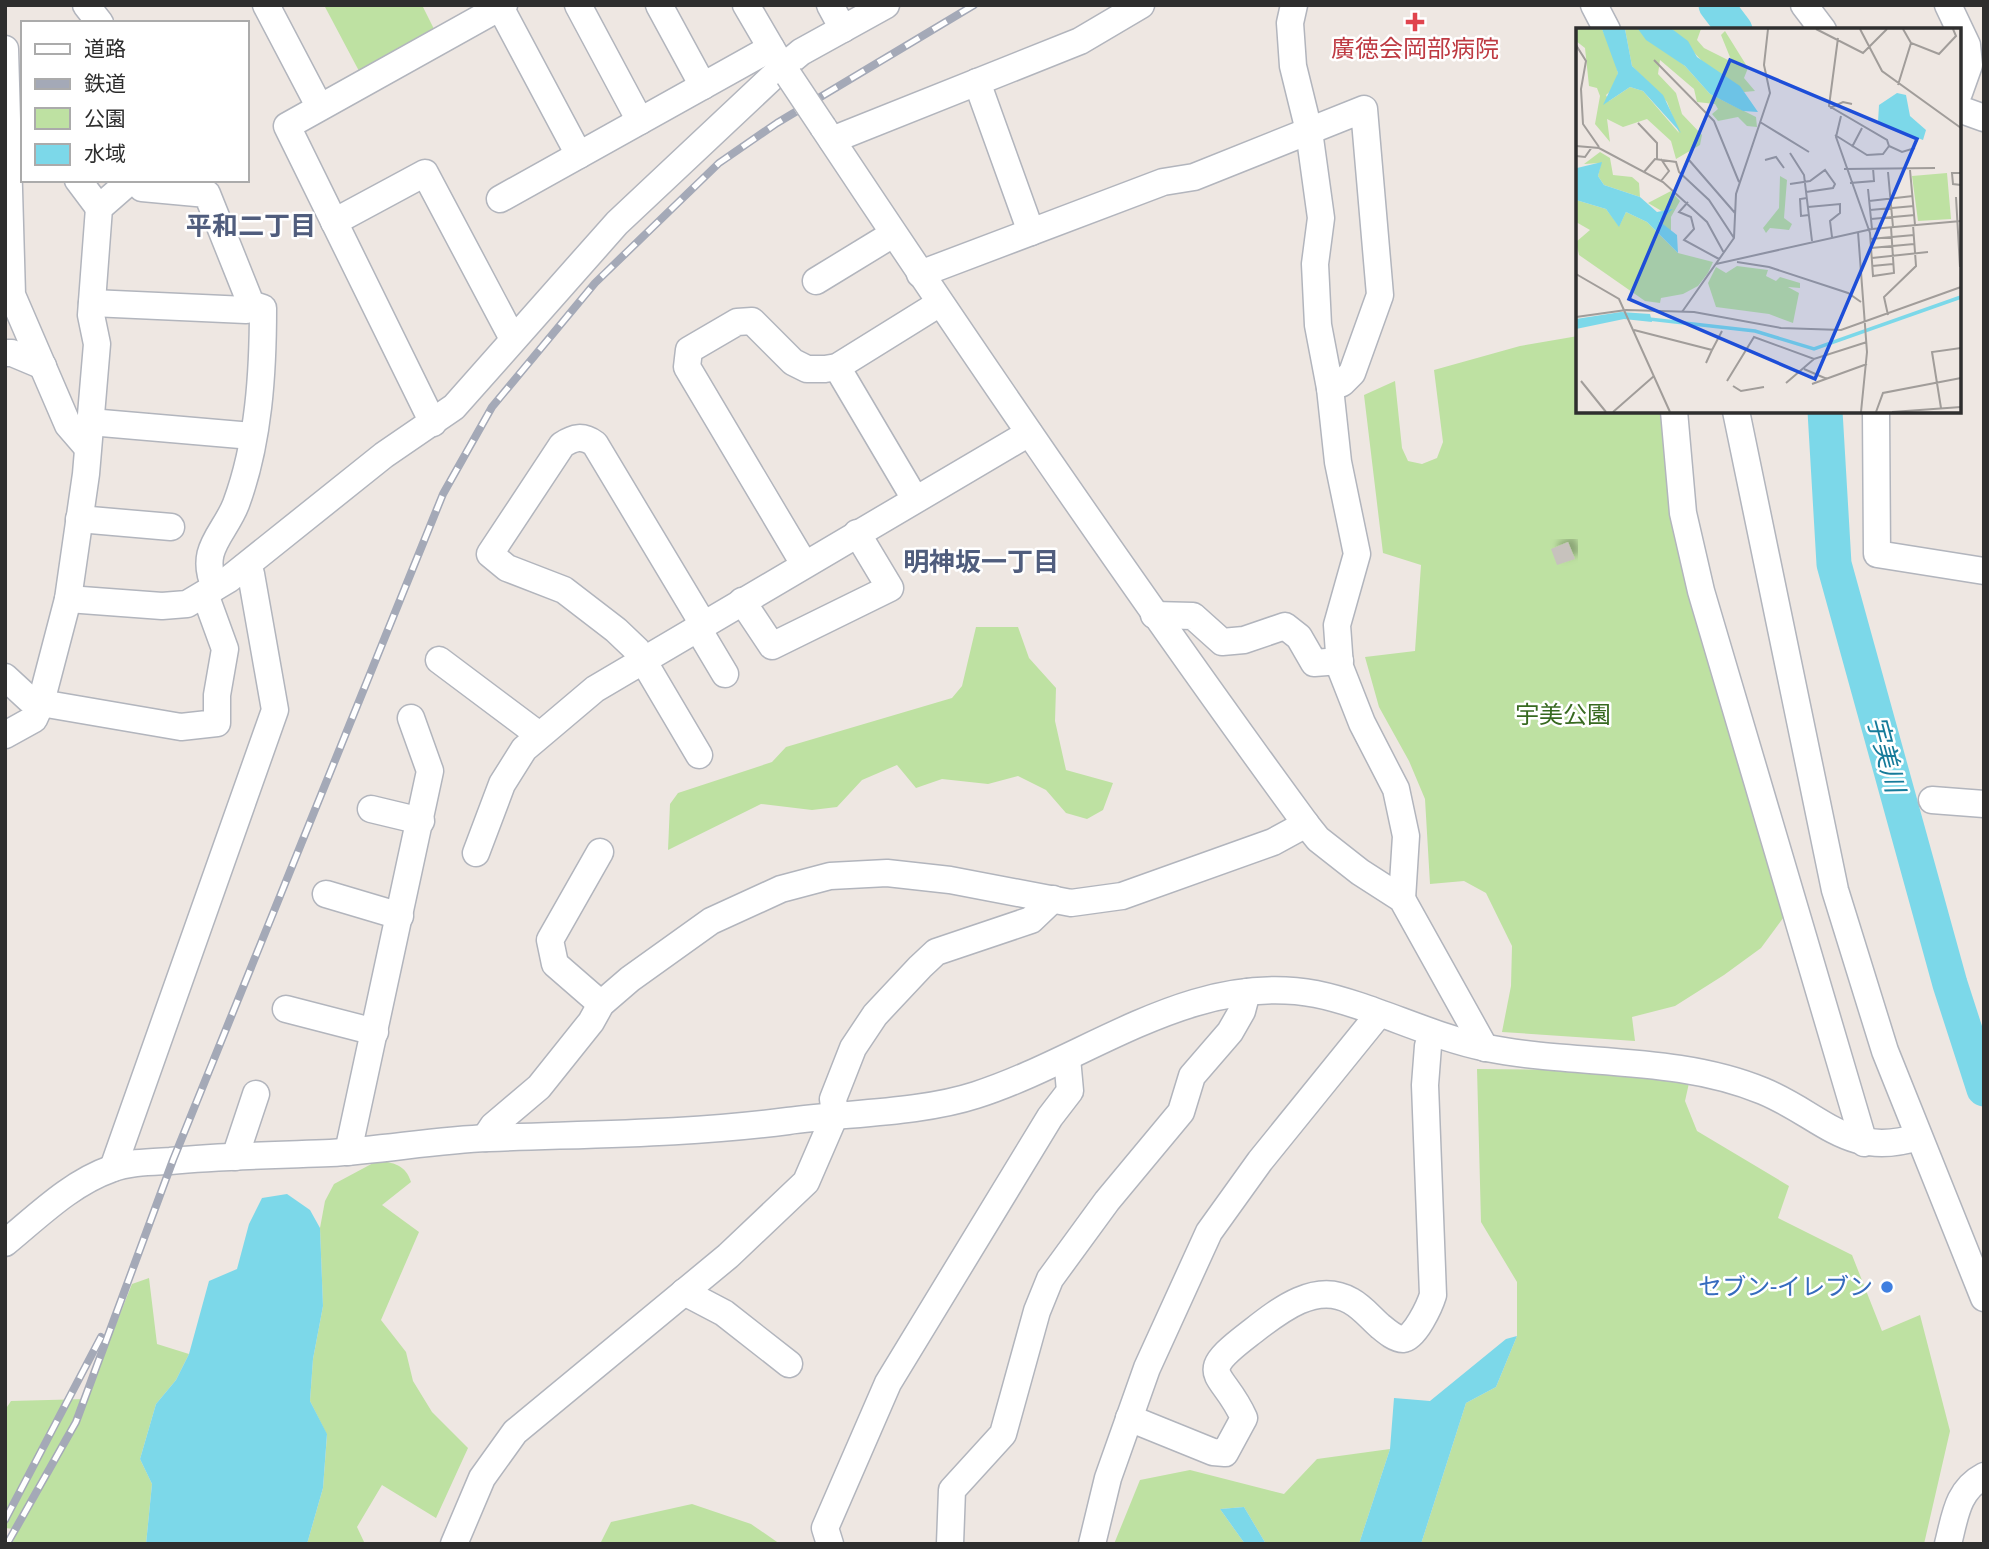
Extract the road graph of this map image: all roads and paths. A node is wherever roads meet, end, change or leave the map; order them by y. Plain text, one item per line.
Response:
1 (86, 5) edge
2 (266, 5) edge
3 (578, 5) edge
4 (659, 5) edge
5 (746, 5) edge
6 (830, 5) edge
7 (886, 5) edge
8 (1141, 5) edge
9 (1294, 5) edge
10 (1594, 5) edge
11 (1804, 5) edge
12 (1948, 5) edge
13 (501, 6) edge
14 (98, 21) edge
15 (1605, 28) edge
16 (1821, 28) edge
17 (1959, 28) edge
18 (843, 29) junction
19 (1961, 32) edge
20 (5, 36) edge
21 (5, 50) edge
22 (21, 51) edge
23 (781, 64) junction
24 (977, 82) junction
25 (703, 86) junction
26 (1961, 87) edge
27 (319, 106) junction
28 (1961, 110) edge
29 (1984, 118) edge
30 (640, 121) junction
31 (1309, 131) junction
32 (828, 133) junction
33 (579, 155) junction
34 (80, 182) edge
35 (129, 182) edge
36 (139, 182) edge
37 (500, 199) dead end
38 (99, 208) junction
39 (334, 222) junction
40 (1031, 232) junction
41 (893, 234) junction
42 (920, 274) junction
43 (816, 281) dead end
44 (92, 303) junction
45 (940, 303) junction
46 (251, 304) junction
47 (513, 339) junction
48 (5, 353) edge
49 (43, 366) junction
50 (837, 367) junction
51 (1330, 388) junction
52 (1674, 413) edge
53 (1735, 413) edge
54 (1876, 413) edge
55 (433, 423) junction
56 (1029, 433) junction
57 (88, 435) junction
58 (252, 436) junction
59 (915, 499) junction
60 (79, 519) junction
61 (171, 527) dead end
62 (857, 533) junction
63 (804, 564) junction
64 (246, 566) junction
65 (1984, 571) edge
66 (210, 590) junction
67 (68, 599) junction
68 (742, 601) junction
69 (1154, 615) junction
70 (700, 626) junction
71 (439, 660) dead end
72 (642, 660) junction
73 (1340, 661) junction
74 (725, 674) dead end
75 (5, 677) edge
76 (41, 702) junction
77 (411, 718) dead end
78 (5, 735) edge
79 (539, 735) junction
80 (699, 755) dead end
81 (1932, 800) dead end
82 (1984, 804) edge
83 (371, 809) dead end
84 (421, 821) junction
85 (1306, 824) junction
86 (600, 852) dead end
87 (476, 853) dead end
88 (326, 894) dead end
89 (1053, 899) junction
90 (1402, 899) junction
91 (400, 916) junction
92 (1247, 992) junction
93 (601, 1004) junction
94 (286, 1009) dead end
95 (1378, 1014) junction
96 (374, 1032) junction
97 (1432, 1033) junction
98 (1485, 1048) junction
99 (1067, 1058) junction
100 (256, 1094) dead end
101 (835, 1115) junction
102 (1918, 1137) junction
103 (485, 1138) junction
104 (1864, 1143) junction
105 (348, 1152) junction
106 (235, 1157) junction
107 (113, 1168) junction
108 (5, 1243) edge
109 (684, 1292) junction
110 (1984, 1298) edge
111 (789, 1364) dead end
112 (1129, 1418) junction
113 (1984, 1476) edge
114 (829, 1542) edge
115 (454, 1544) edge
116 (950, 1544) edge
117 (1091, 1544) edge
118 (1948, 1544) edge

1 - 14 street
2 - 27 street
3 - 30 street
4 - 25 street
5 - 23 street
6 - 18 street
7 - 18 street
8 - 24 street
9 - 31 street
10 - 15 street
11 - 16 street
12 - 17 street
13 - 27 street
13 - 33 street
18 - 23 street
19 - 26 street
20 - 22 street
21 - 49 street
23 - 25 street
23 - 32 street, bridge
23 - 47 street
24 - 32 street
24 - 40 street
25 - 30 street
27 - 39 street
28 - 29 street
30 - 33 street
31 - 40 street
31 - 51 street
31 - 51 street
32 - 41 street
33 - 37 street
34 - 38 street
35 - 38 street
36 - 46 street
38 - 44 street
39 - 47 street
39 - 55 street
40 - 42 street
41 - 42 street
41 - 43 street
42 - 45 street
44 - 46 street
44 - 57 street
45 - 50 street
45 - 56 street
46 - 58 street
47 - 55 street
48 - 49 street
49 - 57 street
50 - 59 street
50 - 63 street
51 - 73 street
52 - 104 street
53 - 102 street
54 - 65 street
55 - 64 street
56 - 59 street
56 - 69 street
57 - 58 street
57 - 60 street
58 - 66 street
59 - 62 street
60 - 61 street
60 - 67 street
62 - 63 street
62 - 68 street
63 - 68 street
64 - 66 street
64 - 107 street
66 - 67 street
66 - 76 street
67 - 76 street
68 - 70 street
69 - 73 street
69 - 85 street
70 - 72 street
70 - 72 street
70 - 74 street
71 - 79 street
72 - 79 street
72 - 80 street
73 - 90 street
75 - 76 street
76 - 78 street
77 - 84 street
79 - 87 street
81 - 82 street
83 - 84 street
84 - 91 street
85 - 89 street
85 - 90 street
86 - 93 street
88 - 91 street
89 - 93 street
89 - 101 street
90 - 98 street
91 - 96 street
92 - 95 street
92 - 99 street
92 - 116 street
93 - 103 street
94 - 96 street
95 - 97 street
95 - 112 street
96 - 105 street
97 - 98 street
97 - 112 street
98 - 104 street
99 - 101 street
99 - 114 street
100 - 106 street
101 - 103 street
101 - 109 street
102 - 104 street
102 - 110 street
103 - 105 street
105 - 106 street
106 - 107 street
107 - 108 street
109 - 111 street
109 - 115 street
112 - 117 street
113 - 118 street

